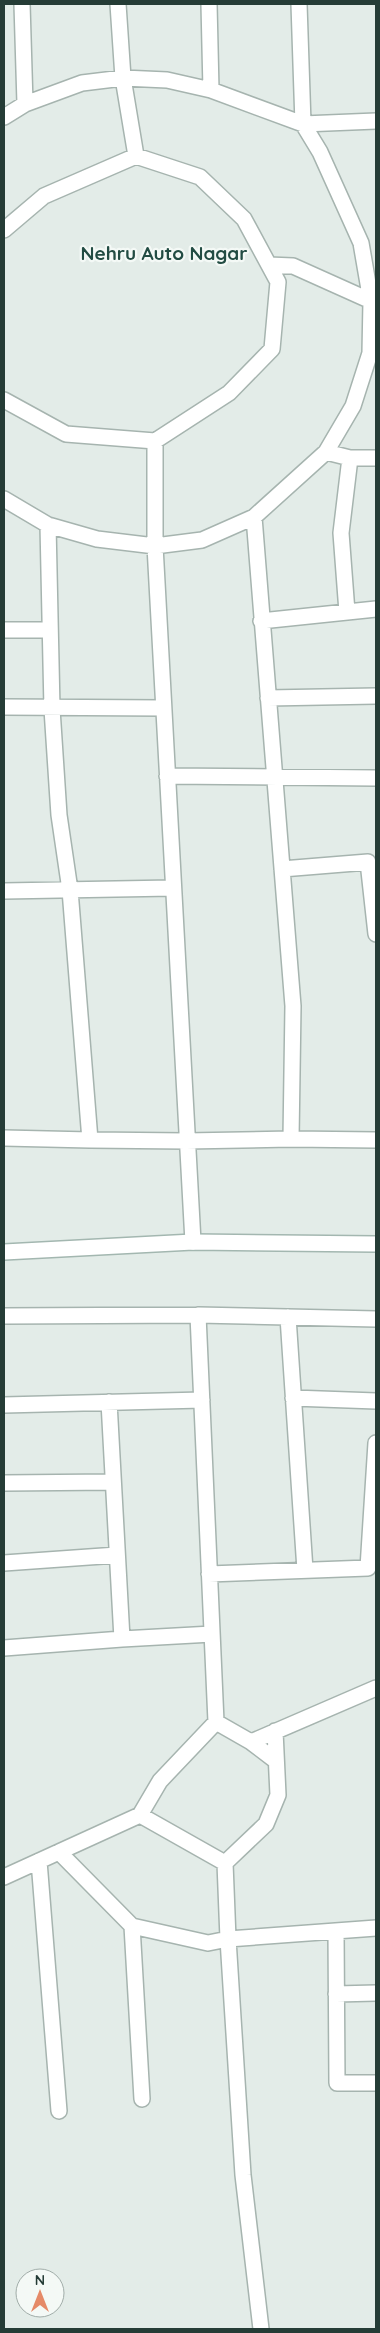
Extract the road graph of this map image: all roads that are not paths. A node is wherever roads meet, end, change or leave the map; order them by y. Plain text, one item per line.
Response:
1 (22, 4) edge
2 (118, 4) edge
3 (209, 4) edge
4 (299, 4) edge
5 (123, 78) junction
6 (210, 90) junction
7 (25, 104) junction
8 (4, 117) edge
9 (376, 121) edge
10 (303, 124) junction
11 (136, 156) junction
12 (4, 230) edge
13 (269, 265) junction
14 (374, 299) edge
15 (4, 400) edge
16 (155, 441) junction
17 (326, 452) junction
18 (350, 458) junction
19 (376, 458) edge
20 (4, 499) edge
21 (254, 517) junction
22 (48, 525) junction
23 (155, 546) junction
24 (376, 609) edge
25 (347, 612) junction
26 (261, 621) junction
27 (4, 630) edge
28 (50, 630) junction
29 (376, 696) edge
30 (268, 698) junction
31 (4, 707) edge
32 (163, 708) junction
33 (52, 709) junction
34 (167, 776) junction
35 (274, 776) junction
36 (376, 778) edge
37 (282, 869) junction
38 (172, 888) junction
39 (70, 890) junction
40 (4, 891) edge
41 (376, 934) edge
42 (4, 1138) edge
43 (291, 1139) junction
44 (90, 1140) junction
45 (376, 1140) edge
46 (186, 1141) junction
47 (193, 1242) junction
48 (376, 1244) edge
49 (4, 1252) edge
50 (198, 1315) junction
51 (4, 1316) edge
52 (288, 1317) junction
53 (376, 1319) edge
54 (293, 1398) junction
55 (202, 1400) junction
56 (376, 1401) edge
57 (109, 1402) junction
58 (4, 1405) edge
59 (376, 1443) edge
60 (113, 1482) junction
61 (4, 1483) edge
62 (117, 1555) junction
63 (4, 1563) edge
64 (372, 1568) edge
65 (305, 1570) junction
66 (209, 1574) junction
67 (212, 1634) junction
68 (122, 1639) junction
69 (4, 1648) edge
70 (376, 1688) edge
71 (216, 1722) junction
72 (275, 1732) junction
73 (251, 1742) junction
74 (276, 1761) junction
75 (140, 1815) junction
76 (59, 1852) junction
77 (39, 1861) junction
78 (225, 1863) junction
79 (4, 1876) edge
80 (132, 1926) junction
81 (376, 1928) edge
82 (336, 1931) junction
83 (228, 1938) junction
84 (376, 1993) edge
85 (336, 1994) junction
86 (376, 2082) edge
87 (142, 2099) dead end
88 (59, 2111) dead end
89 (261, 2329) edge

1 - 7 street
2 - 5 street
3 - 6 street
4 - 10 street
5 - 6 street
5 - 7 street
5 - 11 street
6 - 10 street
7 - 8 street
9 - 10 street
10 - 14 street
11 - 12 street
11 - 13 street
13 - 14 street
13 - 16 street
14 - 17 street
15 - 16 street
16 - 23 street
17 - 18 street
17 - 21 street
18 - 19 street
18 - 25 street
20 - 22 street
21 - 23 street
21 - 26 street
22 - 23 street
22 - 28 street
23 - 32 street
24 - 25 street
25 - 26 street
26 - 30 street
27 - 28 street
28 - 33 street
29 - 30 street
30 - 35 street
31 - 33 street
32 - 33 street
32 - 34 street
33 - 39 street
34 - 35 street
34 - 38 street
35 - 36 street
35 - 37 street
37 - 41 street
37 - 43 street
38 - 39 street
38 - 46 street
39 - 40 street
39 - 44 street
42 - 44 street
43 - 45 street
43 - 46 street
44 - 46 street
46 - 47 street
47 - 48 street
47 - 49 street
50 - 51 street
50 - 52 street
50 - 55 street
52 - 53 street
52 - 54 street
54 - 56 street
54 - 65 street
55 - 57 street
55 - 66 street
57 - 58 street
57 - 60 street
59 - 64 street
60 - 61 street
60 - 62 street
62 - 63 street
62 - 68 street
64 - 65 street
65 - 66 street
66 - 67 street
67 - 68 street
67 - 71 street
68 - 69 street
70 - 72 street
71 - 73 street
71 - 75 street
72 - 73 street
72 - 74 street
73 - 74 street
74 - 78 street
75 - 76 street
75 - 78 street
76 - 77 street
76 - 80 street
77 - 79 street
77 - 88 street
78 - 83 street
80 - 83 street
80 - 87 street
81 - 82 street
82 - 83 street
82 - 85 street
83 - 89 street
84 - 85 street
85 - 86 street

